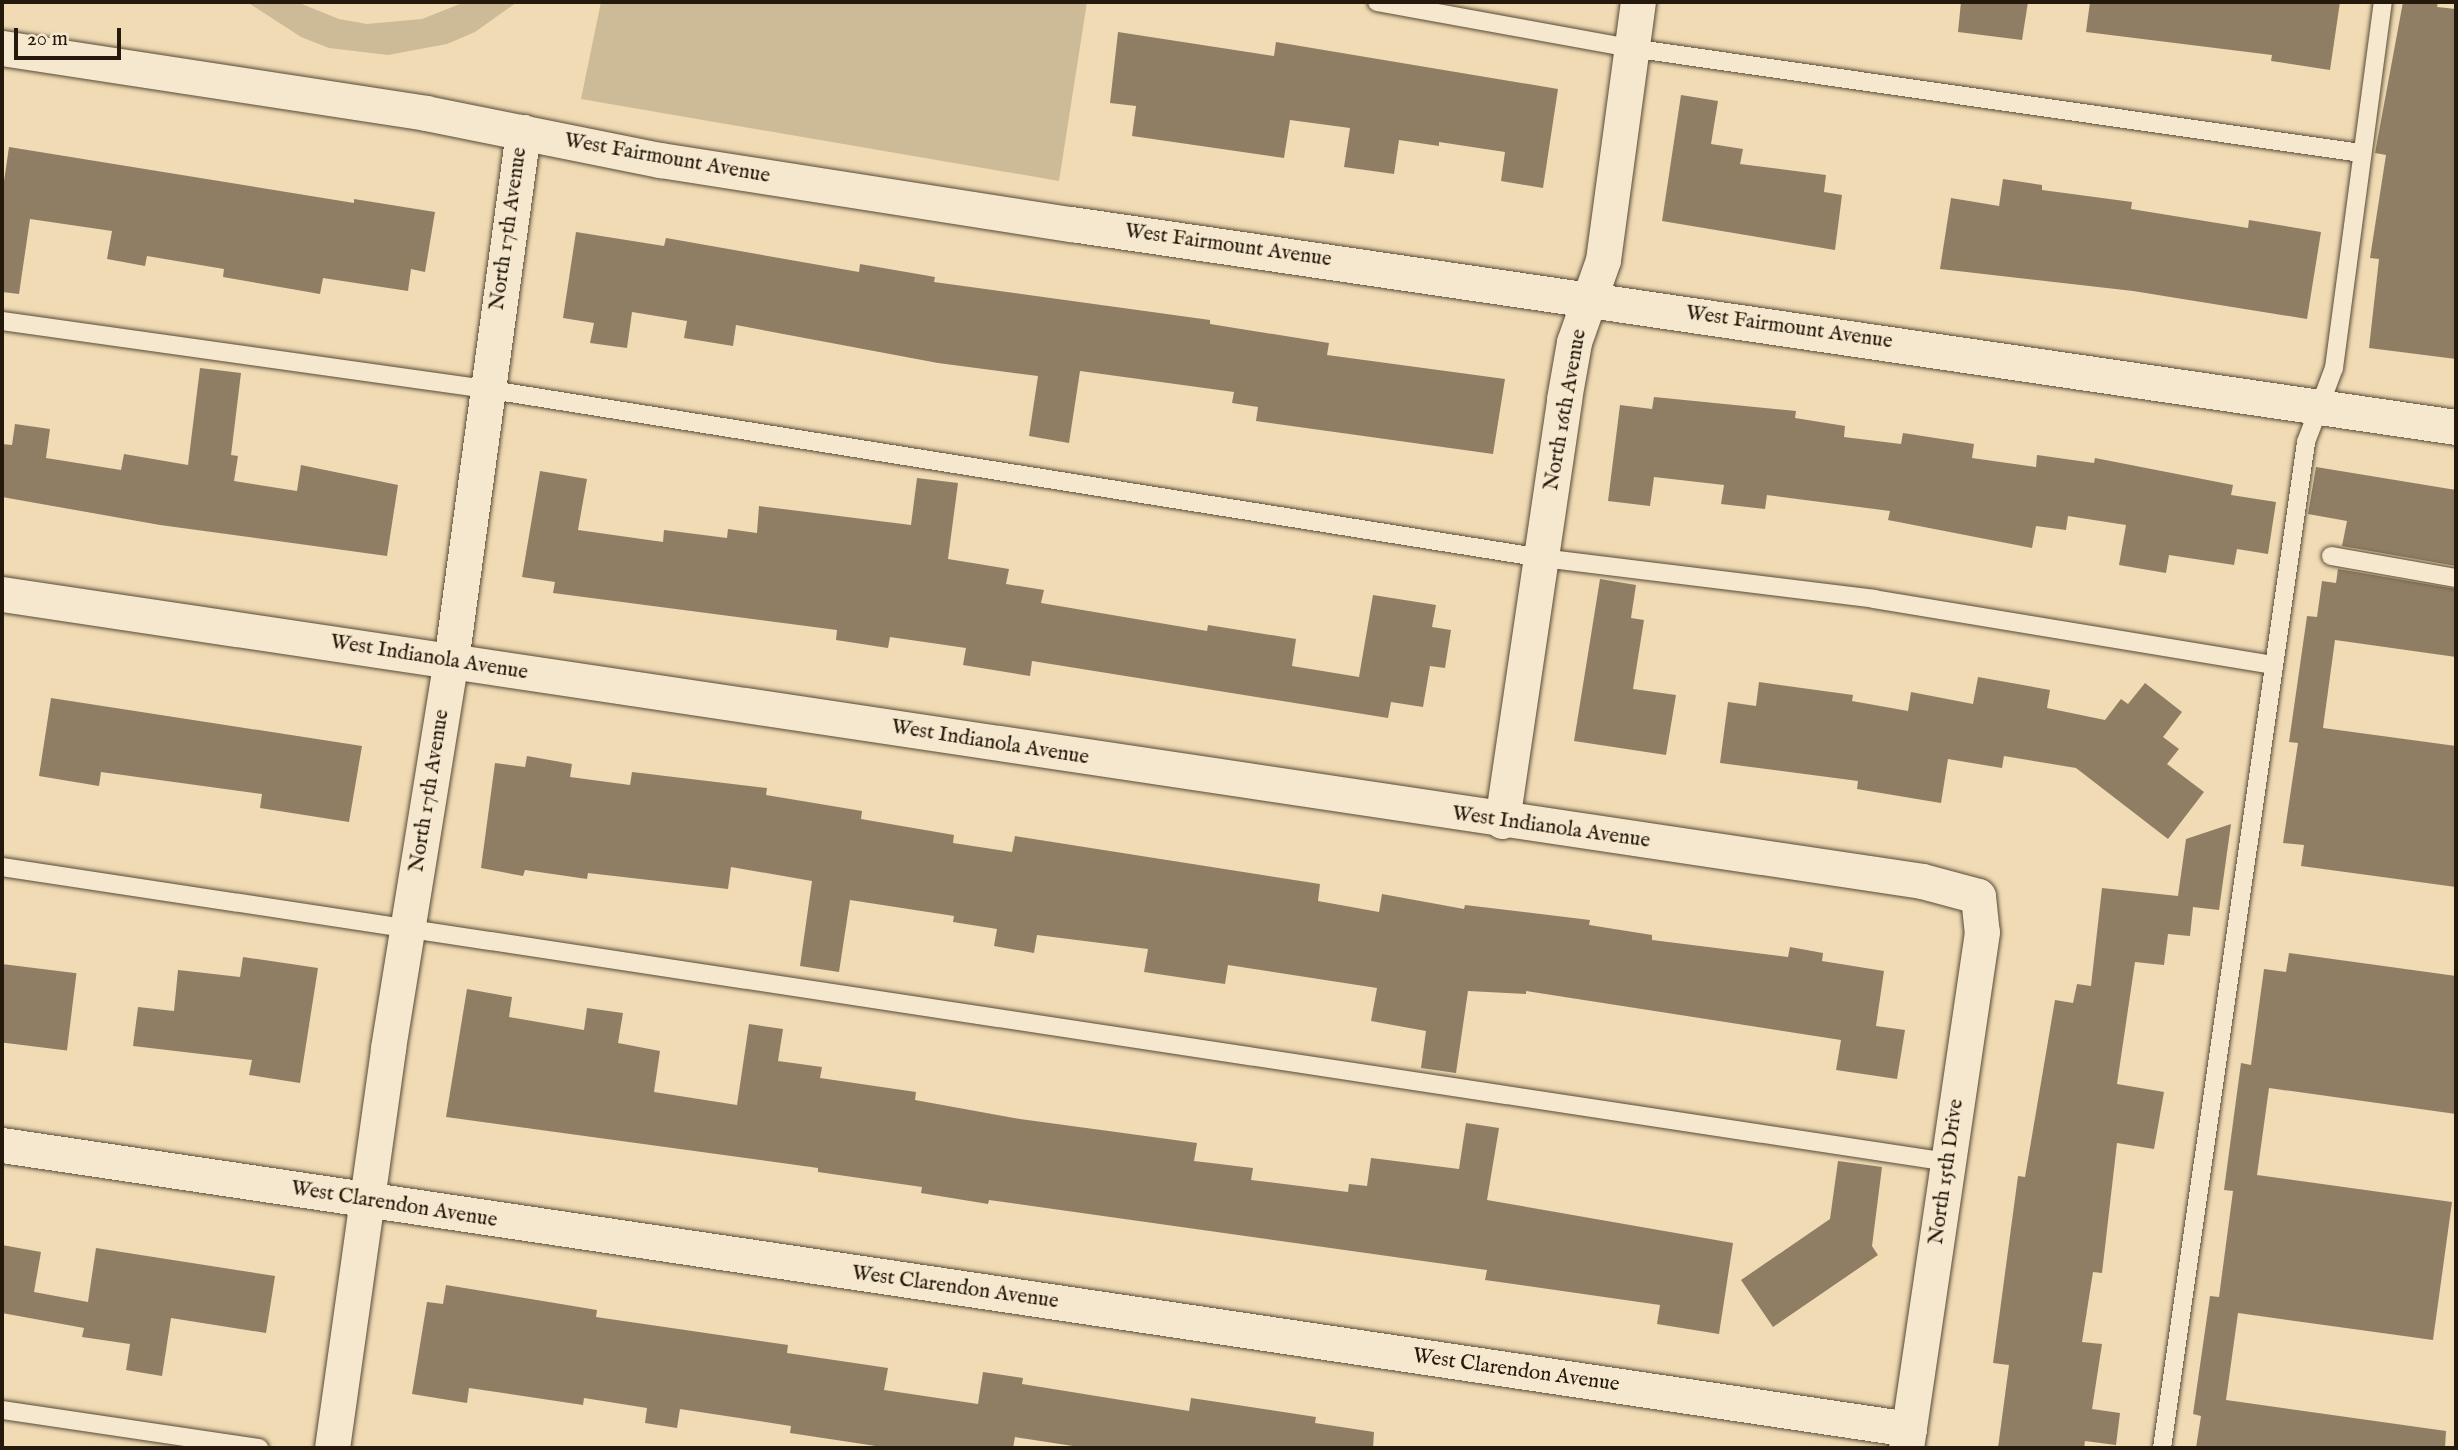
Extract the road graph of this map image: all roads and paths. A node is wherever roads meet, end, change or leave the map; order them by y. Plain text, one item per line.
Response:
1 (1377, 2) edge
2 (1638, 2) edge
3 (2383, 2) edge
4 (2, 48) edge
5 (1631, 48) junction
6 (523, 132) junction
7 (2361, 153) junction
8 (1591, 299) junction
9 (2, 321) edge
10 (485, 389) junction
11 (2320, 405) junction
12 (2456, 427) edge
13 (2331, 556) dead end
14 (1542, 558) junction
15 (2456, 578) edge
16 (2, 594) edge
17 (451, 661) junction
18 (2273, 665) junction
19 (1502, 821) junction
20 (2, 867) edge
21 (1978, 896) joint
22 (408, 928) junction
23 (2, 1144) edge
24 (1949, 1162) junction
25 (369, 1202) junction
26 (2, 1410) edge
27 (1908, 1439) edge
28 (259, 1448) edge
29 (332, 1448) edge
30 (2162, 1448) edge

1 - 5 lane
2 - 5 street, North 16th Avenue
3 - 7 lane
4 - 6 street, West Fairmount Avenue
5 - 7 lane
5 - 8 street, North 16th Avenue
6 - 8 street, West Fairmount Avenue
6 - 10 street, North 17th Avenue
7 - 11 lane
8 - 11 street, West Fairmount Avenue
8 - 14 street, North 16th Avenue
9 - 10 lane
10 - 14 lane
10 - 17 street, North 17th Avenue
11 - 12 street, West Fairmount Avenue
11 - 18 lane
13 - 15 lane
14 - 18 lane
14 - 19 street, North 16th Avenue
16 - 17 street, West Indianola Avenue
17 - 19 street, West Indianola Avenue
17 - 22 street, North 17th Avenue
18 - 30 lane
19 - 21 street, West Indianola Avenue
20 - 22 lane
21 - 24 street, North 15th Drive
22 - 24 lane
22 - 25 street, North 17th Avenue
23 - 25 street, West Clarendon Avenue
24 - 27 street, North 15th Drive
25 - 27 street, West Clarendon Avenue
25 - 29 street, North 17th Avenue
26 - 28 lane

